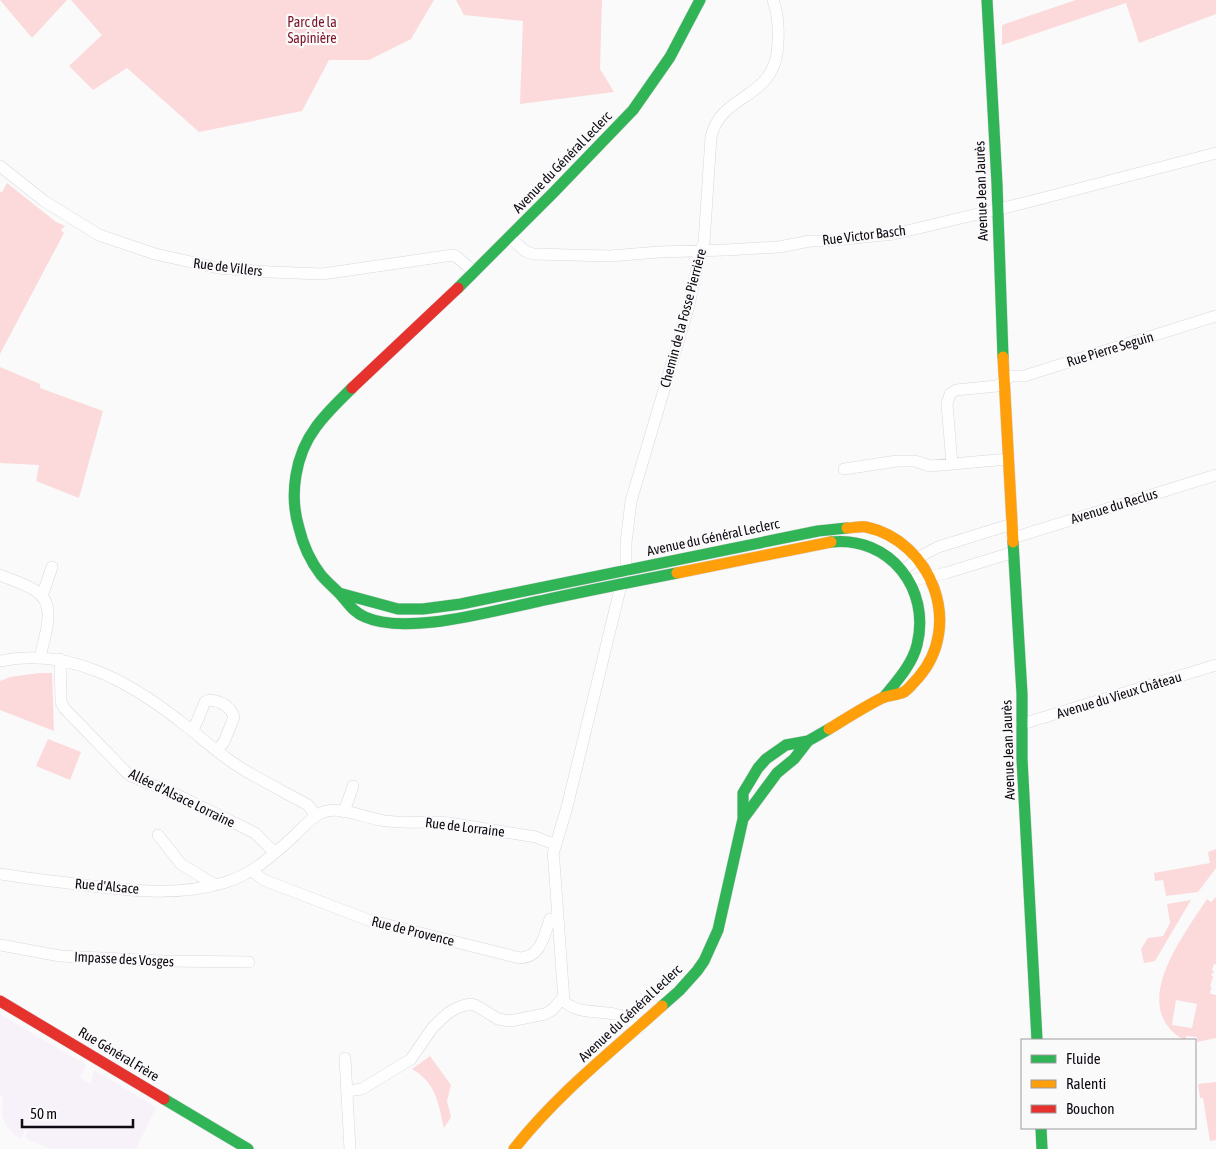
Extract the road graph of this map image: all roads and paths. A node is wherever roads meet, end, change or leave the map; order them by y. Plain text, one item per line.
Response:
1 (700, 0) edge
2 (773, 0) edge
3 (987, 0) edge
4 (1216, 153) edge
5 (0, 166) edge
6 (998, 209) junction
7 (509, 237) junction
8 (701, 251) junction
9 (474, 272) junction
10 (1216, 316) edge
11 (1004, 381) junction
12 (1008, 459) junction
13 (952, 464) junction
14 (844, 469) dead end
15 (1216, 475) edge
16 (1012, 524) junction
17 (1013, 538) junction
18 (1014, 552) junction
19 (918, 558) junction
20 (52, 567) dead end
21 (626, 571) junction
22 (902, 571) junction
23 (0, 576) edge
24 (929, 576) junction
25 (909, 580) junction
26 (621, 585) junction
27 (339, 593) junction
28 (42, 596) junction
29 (40, 657) junction
30 (60, 659) junction
31 (0, 661) edge
32 (1216, 665) edge
33 (884, 697) junction
34 (1022, 724) junction
35 (193, 731) junction
36 (808, 741) junction
37 (217, 750) junction
38 (354, 786) dead end
39 (344, 812) junction
40 (316, 816) junction
41 (743, 819) junction
42 (158, 835) dead end
43 (556, 845) junction
44 (275, 853) junction
45 (252, 871) junction
46 (0, 874) edge
47 (215, 885) junction
48 (557, 918) junction
49 (1, 945) edge
50 (248, 962) dead end
51 (563, 998) junction
52 (0, 1001) edge
53 (639, 1028) junction
54 (1037, 1039) edge
55 (345, 1058) dead end
56 (347, 1091) junction
57 (1041, 1129) edge
58 (248, 1149) edge
59 (350, 1149) edge
60 (514, 1149) edge
61 (1042, 1149) edge

1 - 7 main road, Avenue du Général Leclerc
2 - 8 street, Chemin de la Fosse Pierrière
3 - 6 main road, Avenue Jean Jaurès
4 - 6 street, Rue Victor Basch
5 - 9 street, Rue de Villers
6 - 8 street, Rue Victor Basch
6 - 11 main road, Avenue Jean Jaurès
7 - 8 street, Rue Victor Basch
7 - 9 main road, Avenue du Général Leclerc
8 - 21 street, Chemin de la Fosse Pierrière
9 - 27 main road, Avenue du Général Leclerc
10 - 11 street, Rue Pierre Seguin
11 - 12 main road, Avenue Jean Jaurès
11 - 13 street
12 - 13 street
12 - 16 main road, Avenue Jean Jaurès
13 - 14 street
15 - 17 street, Avenue du Reclus
16 - 17 main road, Avenue Jean Jaurès
16 - 19 street
17 - 18 main road, Avenue Jean Jaurès
18 - 24 street
18 - 34 main road, Avenue Jean Jaurès
19 - 21 main road, Avenue du Général Leclerc
19 - 22 street
19 - 24 main road, Avenue du Général Leclerc
20 - 28 street
21 - 27 main road, Avenue du Général Leclerc
22 - 25 main road, Avenue du Général Leclerc
22 - 26 main road, Avenue du Général Leclerc
23 - 28 street
24 - 25 street
24 - 33 main road, Avenue du Général Leclerc
25 - 33 main road, Avenue du Général Leclerc
26 - 27 main road, Avenue du Général Leclerc
26 - 43 street
28 - 29 street
29 - 30 street
29 - 31 street
30 - 35 street
30 - 44 street, Allée d'Alsace Lorraine
32 - 34 street, Avenue du Vieux Château
33 - 36 main road, Avenue du Général Leclerc
34 - 54 main road, Avenue Jean Jaurès
35 - 37 street
35 - 37 street
36 - 41 main road, Avenue du Général Leclerc
36 - 41 main road, Avenue du Général Leclerc
37 - 40 street
38 - 39 street
39 - 40 street, Rue de Lorraine
39 - 43 street, Rue de Lorraine
40 - 44 street, Rue d'Alsace
41 - 53 main road, Avenue du Général Leclerc
42 - 47 street
43 - 48 street
44 - 45 street, Rue d'Alsace
45 - 47 street, Rue d'Alsace
45 - 48 street, Rue de Provence
46 - 47 street, Rue d'Alsace
48 - 51 street
49 - 50 street, Impasse des Vosges
51 - 53 street
51 - 56 street
52 - 58 main road, Rue Général Frère
53 - 60 main road, Avenue du Général Leclerc
55 - 56 street
56 - 59 street
57 - 61 main road

